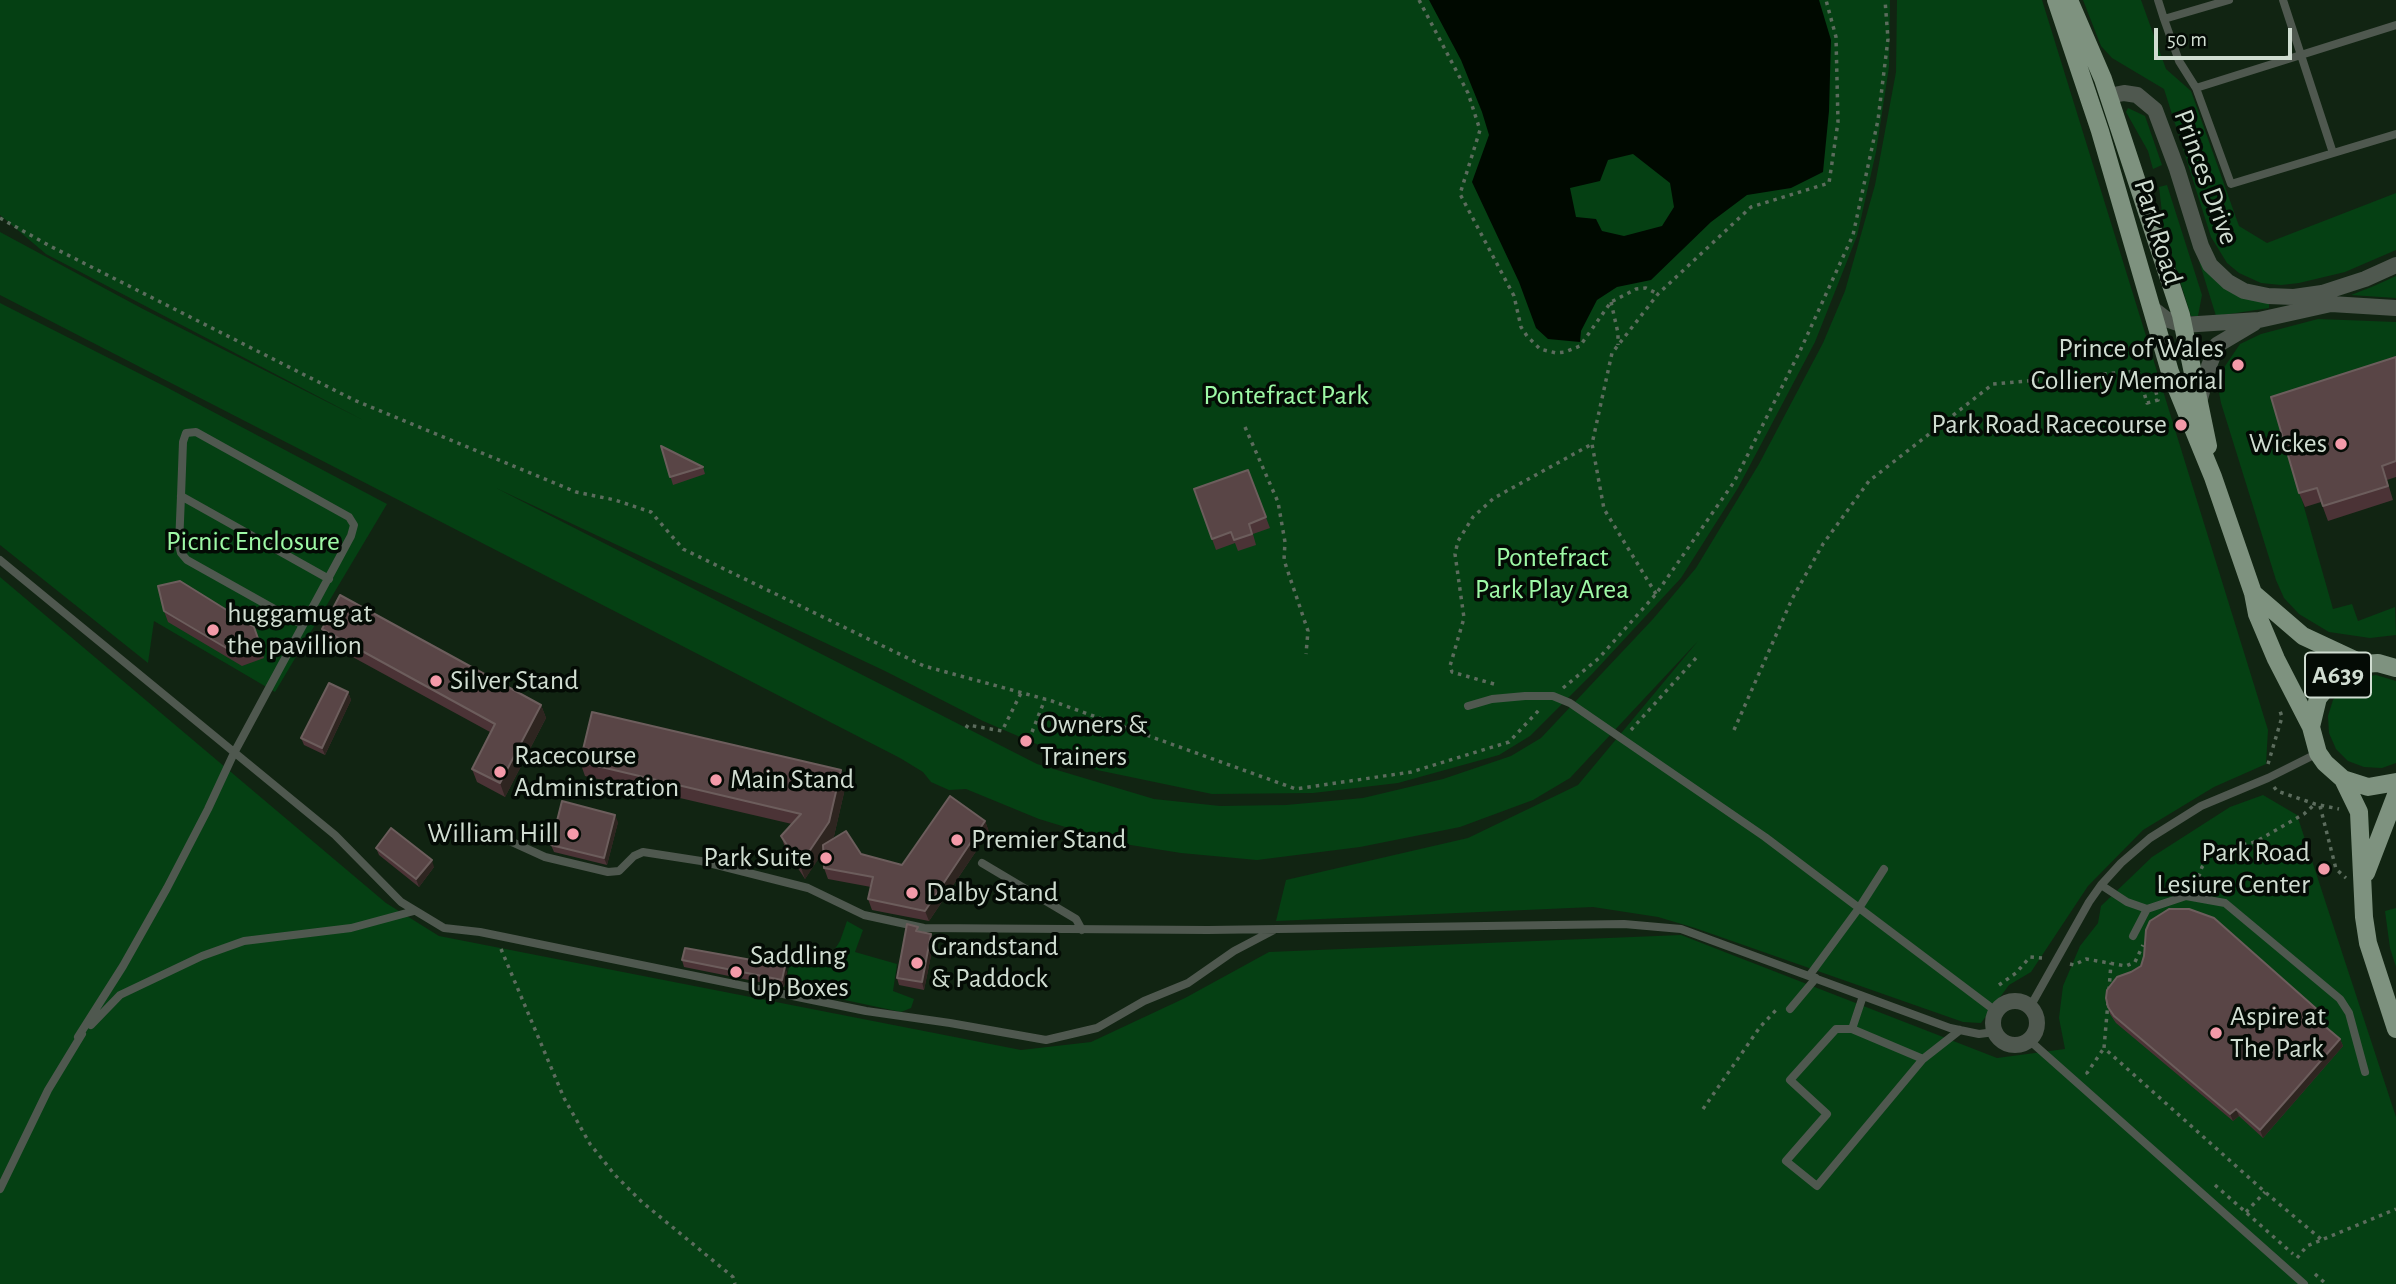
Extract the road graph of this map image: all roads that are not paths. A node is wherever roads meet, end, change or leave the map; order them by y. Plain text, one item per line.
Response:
1 (2056, 0) edge
2 (2069, 0) edge
3 (2158, 0) edge
4 (2229, 0) edge
5 (2283, 0) edge
6 (2164, 19) junction
7 (2396, 25) edge
8 (2301, 55) junction
9 (2196, 89) junction
10 (2112, 90) junction
11 (2101, 131) junction
12 (2396, 134) edge
13 (2333, 153) junction
14 (2396, 265) edge
15 (2396, 308) edge
16 (2153, 309) junction
17 (2259, 320) junction
18 (2183, 326) junction
19 (2200, 399) junction
20 (2213, 477) junction
21 (181, 496) junction
22 (0, 560) edge
23 (328, 579) junction
24 (2253, 593) junction
25 (303, 625) junction
26 (2396, 656) edge
27 (2370, 664) junction
28 (2396, 668) edge
29 (1468, 706) dead end
30 (2311, 727) junction
31 (234, 753) junction
32 (2318, 753) junction
33 (2343, 779) junction
34 (2396, 782) edge
35 (2396, 795) edge
36 (501, 837) dead end
37 (982, 863) dead end
38 (1884, 869) dead end
39 (2101, 885) junction
40 (2362, 887) junction
41 (1859, 908) junction
42 (2147, 909) junction
43 (414, 911) junction
44 (1276, 928) junction
45 (1082, 930) junction
46 (2133, 936) dead end
47 (1812, 977) junction
48 (1863, 996) junction
49 (2029, 1007) junction
50 (1790, 1009) dead end
51 (1997, 1012) junction
52 (1852, 1029) junction
53 (2396, 1029) edge
54 (1960, 1030) junction
55 (1995, 1032) junction
56 (78, 1038) junction
57 (2029, 1040) junction
58 (1923, 1059) junction
59 (2365, 1072) dead end
60 (0, 1189) edge
61 (2304, 1284) edge

1 - 11 main road, Park Road
2 - 10 main road, Park Road
3 - 6 lane
4 - 6 lane
5 - 8 lane
6 - 9 lane
7 - 8 lane
8 - 9 lane
8 - 13 lane
9 - 13 lane
10 - 11 main road
10 - 14 street, Princes Drive
10 - 18 main road, Park Road
11 - 16 main road, Park Road
12 - 13 lane
15 - 17 street
16 - 18 street
16 - 20 main road, Park Road
17 - 18 street
17 - 19 street
18 - 19 main road, Park Road
19 - 20 main road, Park Road
20 - 24 main road, Park Road
21 - 23 lane
21 - 23 lane
21 - 25 lane
22 - 31 lane
23 - 25 lane
24 - 27 main road
24 - 30 main road, Park Road
25 - 31 lane
26 - 27 lane
27 - 28 main road, A639
27 - 30 main road, A639
29 - 41 lane
30 - 32 main road, Park Road / A639
31 - 43 lane
31 - 56 lane
32 - 33 main road, Park Road / A639
32 - 39 lane
33 - 34 main road
33 - 40 main road, Park Road / A639
35 - 40 main road, Park Road / A639
36 - 45 lane
37 - 45 lane
38 - 41 lane
39 - 42 lane
39 - 49 lane
40 - 53 main road, Park Road / A639
41 - 47 lane
41 - 51 lane
42 - 46 lane
42 - 59 lane
43 - 44 lane
43 - 56 lane
44 - 45 lane
44 - 47 lane
47 - 48 lane
47 - 50 lane
48 - 52 lane
48 - 54 lane
49 - 51 street
49 - 57 street
51 - 55 street
52 - 58 lane
52 - 58 lane
54 - 55 lane
54 - 58 lane
55 - 57 street
56 - 60 lane
57 - 61 lane

